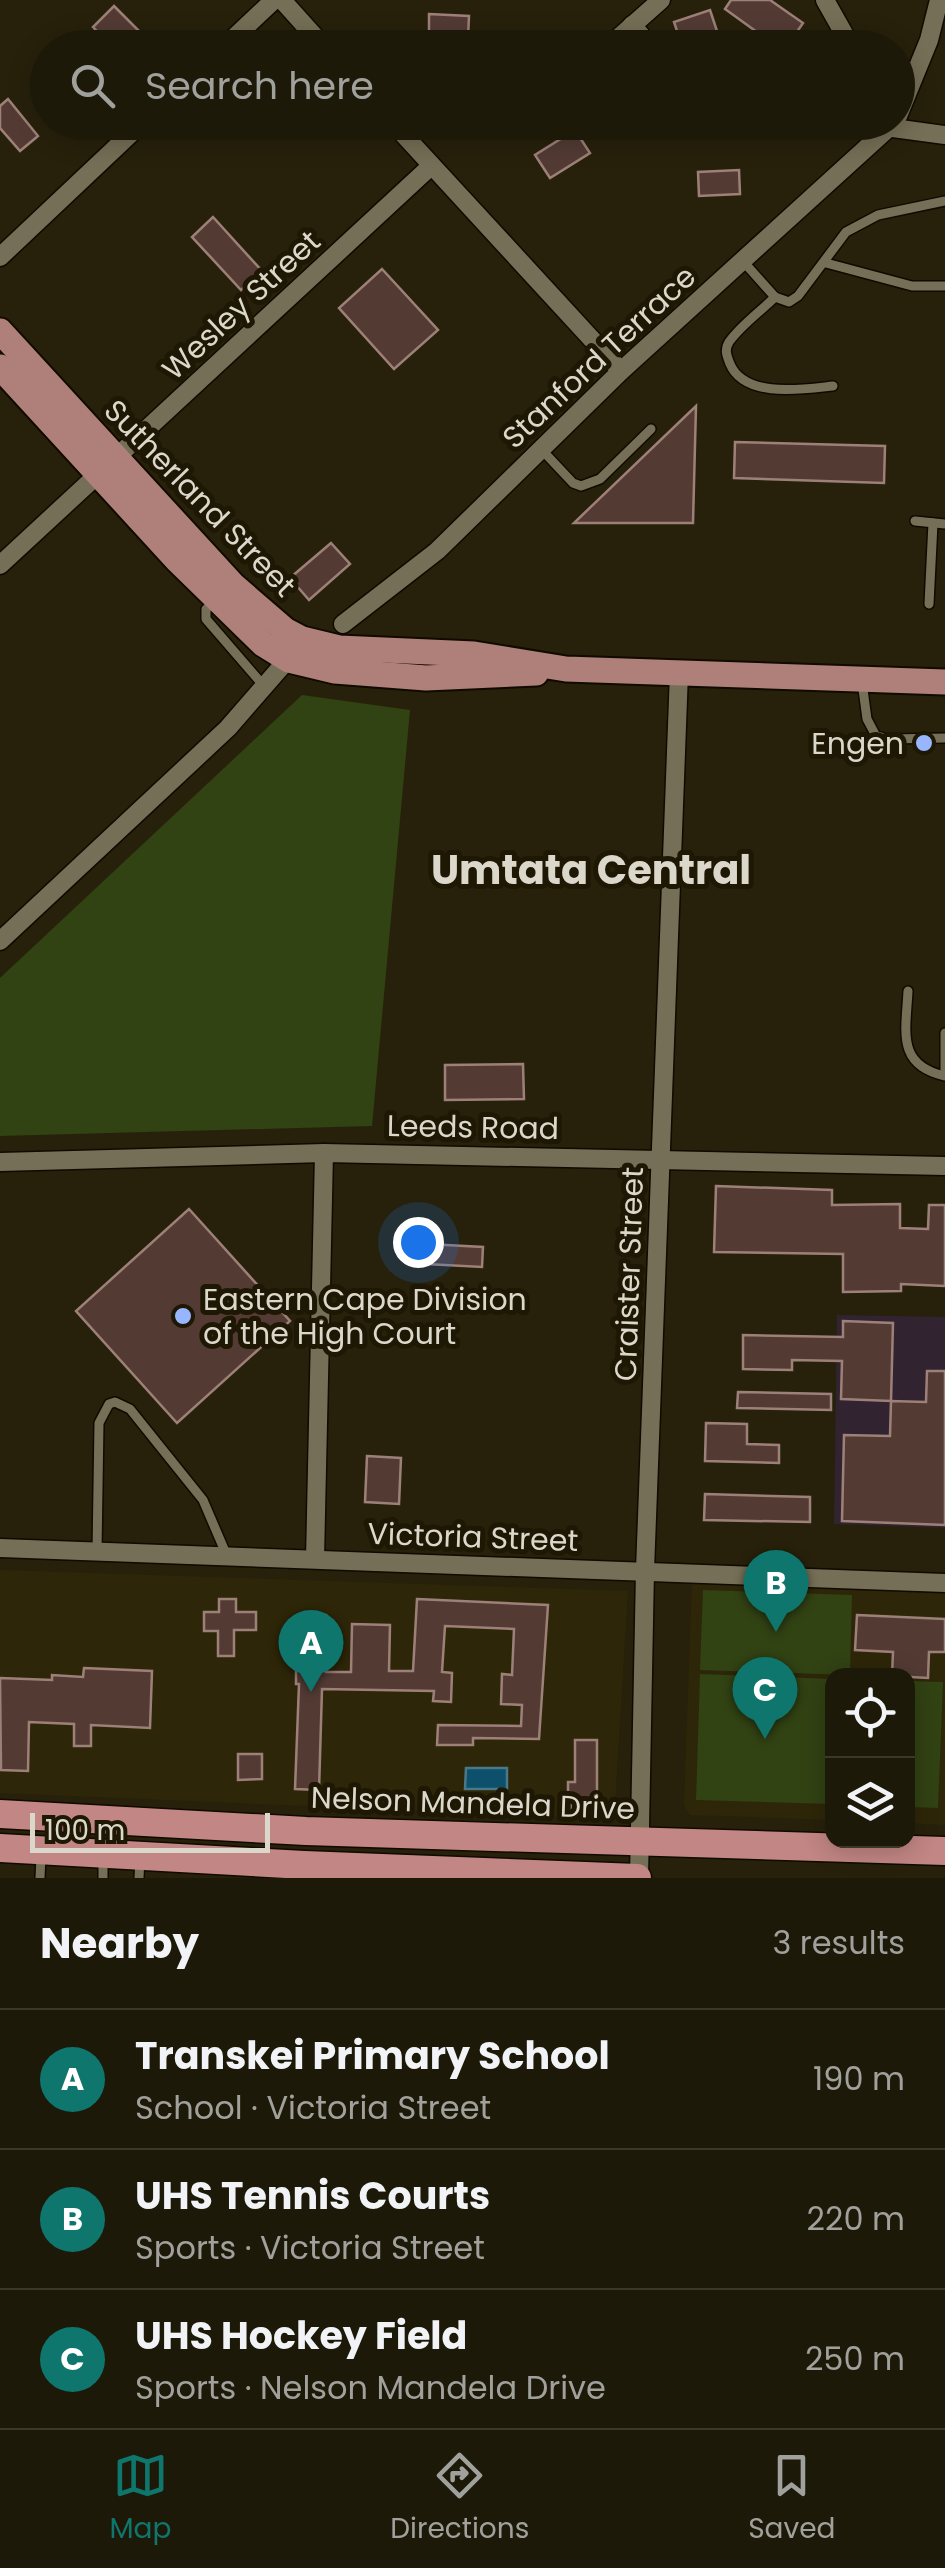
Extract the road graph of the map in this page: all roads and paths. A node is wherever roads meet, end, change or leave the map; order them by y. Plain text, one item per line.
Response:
1 (274, 0) edge
2 (282, 0) edge
3 (661, 0) edge
4 (826, 0) edge
5 (940, 0) edge
6 (632, 25) junction
7 (242, 30) edge
8 (309, 30) edge
9 (626, 30) edge
10 (636, 30) edge
11 (842, 30) edge
12 (915, 72) edge
13 (915, 124) edge
14 (945, 134) edge
15 (124, 140) edge
16 (408, 140) edge
17 (872, 140) edge
18 (431, 166) junction
19 (945, 201) edge
20 (0, 256) edge
21 (742, 260) junction
22 (826, 263) junction
23 (945, 286) edge
24 (775, 297) junction
25 (0, 331) edge
26 (0, 367) edge
27 (621, 370) junction
28 (833, 386) dead end
29 (651, 428) dead end
30 (541, 449) junction
31 (108, 466) junction
32 (915, 521) dead end
33 (933, 523) junction
34 (945, 524) edge
35 (0, 564) edge
36 (218, 599) junction
37 (929, 604) dead end
38 (342, 624) dead end
39 (296, 650) junction
40 (679, 672) junction
41 (862, 679) junction
42 (945, 682) edge
43 (265, 687) junction
44 (945, 738) edge
45 (0, 941) edge
46 (908, 991) dead end
47 (945, 1033) edge
48 (945, 1074) edge
49 (324, 1153) junction
50 (662, 1158) junction
51 (0, 1162) edge
52 (945, 1166) edge
53 (0, 1548) edge
54 (97, 1551) junction
55 (228, 1556) junction
56 (316, 1559) junction
57 (646, 1570) junction
58 (945, 1583) edge
59 (0, 1814) edge
60 (306, 1832) junction
61 (641, 1840) junction
62 (0, 1848) edge
63 (945, 1852) edge
64 (41, 1864) edge
65 (103, 1866) edge
66 (140, 1867) edge
67 (304, 1872) edge
68 (638, 1878) edge

1 - 7 street
2 - 8 street
3 - 6 street
4 - 11 street
5 - 12 street
6 - 9 street
6 - 10 street
13 - 14 street
15 - 20 street
16 - 18 street
17 - 21 street, Stanford Terrace
18 - 27 street
18 - 31 street, Wesley Street
19 - 22 lane
21 - 24 lane
21 - 27 street, Stanford Terrace
22 - 23 lane
22 - 24 lane
24 - 28 lane
25 - 31 main road, Sutherland Street
26 - 31 main road, Sutherland Street
27 - 30 street, Stanford Terrace
29 - 30 lane
30 - 38 street, Stanford Terrace
31 - 35 street, Wesley Street
31 - 36 main road, Sutherland Street
31 - 39 main road, Sutherland Street
32 - 33 lane
33 - 34 lane
33 - 37 lane
36 - 39 main road, Sutherland Street
36 - 43 lane
39 - 40 main road, Sutherland Street
39 - 43 street
40 - 41 main road, Sutherland Street
40 - 50 street, Craister Street
41 - 42 main road, Sutherland Street
41 - 44 lane
43 - 45 street
46 - 48 lane
47 - 48 lane
49 - 50 street, Leeds Road
49 - 51 street, Leeds Road
49 - 56 street
50 - 52 street, Leeds Road
50 - 57 street, Craister Street
53 - 54 street, Victoria Street
54 - 55 street, Victoria Street
54 - 55 lane
55 - 56 street, Victoria Street
56 - 57 street, Victoria Street
57 - 58 street, Victoria Street
57 - 61 street, Craister Street
59 - 60 highway, Nelson Mandela Drive
60 - 61 highway, Nelson Mandela Drive
60 - 67 street
61 - 63 highway, Nelson Mandela Drive
61 - 68 street, Craister Street
62 - 64 highway
64 - 65 highway
65 - 66 highway
66 - 67 highway
67 - 68 highway

